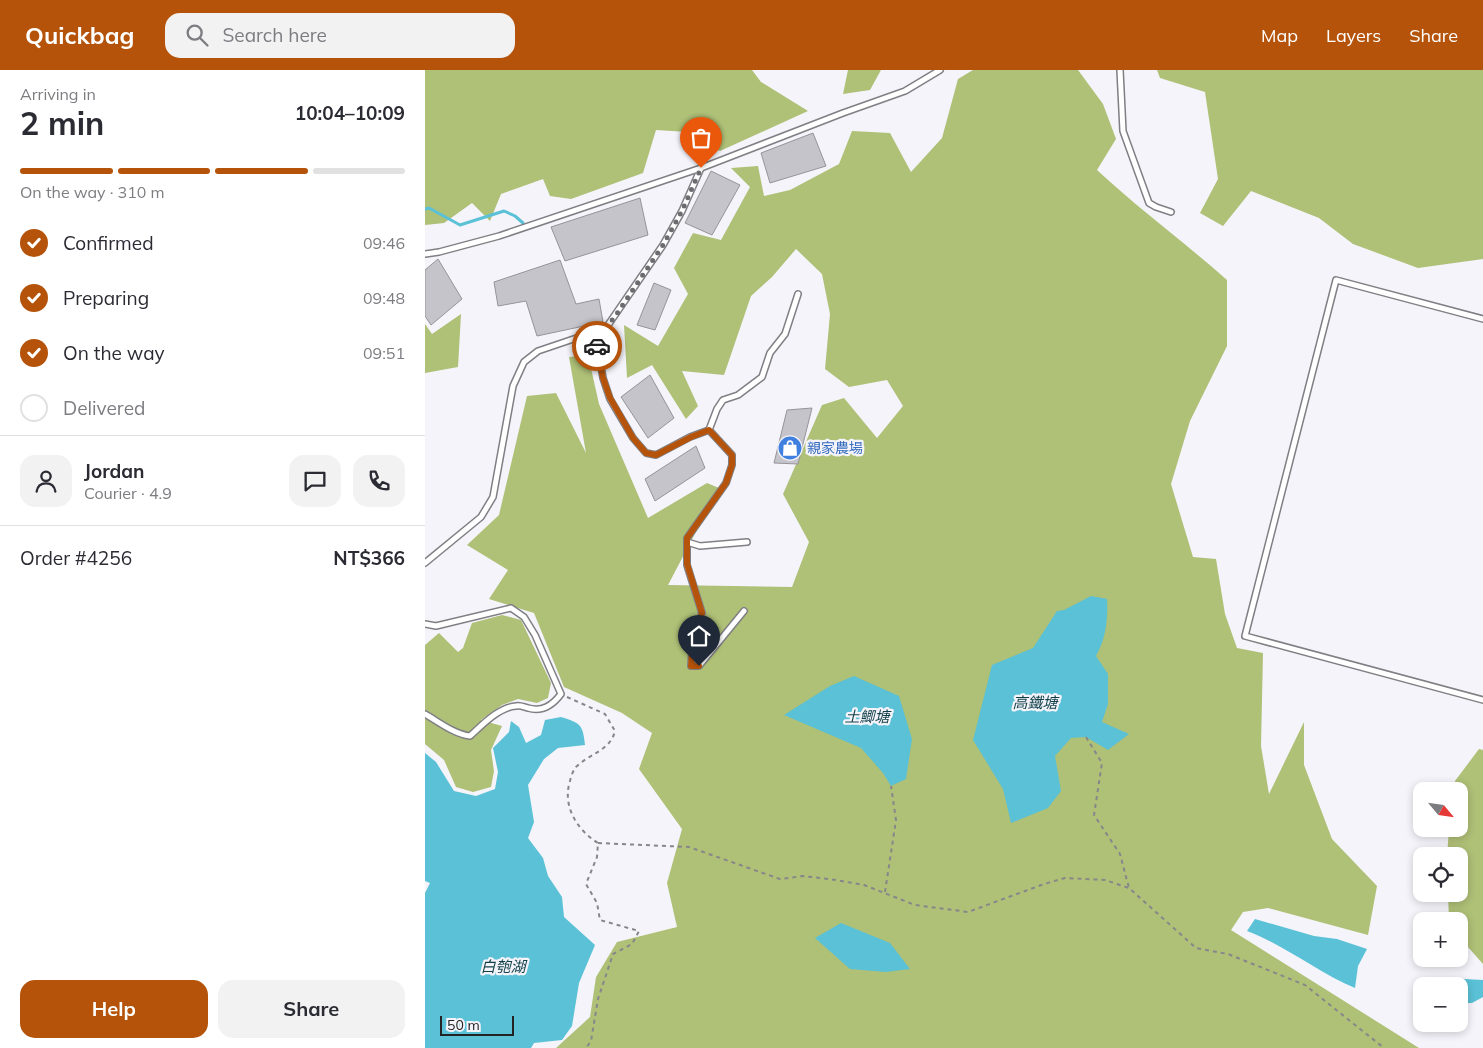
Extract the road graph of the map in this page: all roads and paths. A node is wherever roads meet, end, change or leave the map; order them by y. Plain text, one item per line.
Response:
1 (940, 70) edge
2 (1120, 70) edge
3 (701, 168) junction
4 (1171, 212) dead end
5 (425, 254) edge
6 (798, 294) dead end
7 (1483, 319) edge
8 (595, 332) junction
9 (709, 430) junction
10 (687, 542) junction
11 (747, 542) dead end
12 (425, 563) edge
13 (744, 611) dead end
14 (425, 624) edge
15 (561, 694) junction
16 (1483, 700) edge
17 (425, 714) edge
18 (1086, 737) dead end
19 (891, 786) dead end
20 (598, 844) junction
21 (1129, 888) junction
22 (885, 893) junction
23 (586, 1048) edge
24 (1384, 1048) edge

1 - 3 lane
2 - 4 lane
3 - 5 lane
3 - 8 lane
6 - 9 lane
7 - 16 lane
8 - 9 lane
8 - 12 lane
9 - 10 lane
10 - 11 lane
10 - 13 lane
14 - 15 lane
15 - 17 lane
15 - 20 path
18 - 21 path
19 - 22 path
20 - 22 path
20 - 23 path
21 - 22 path
21 - 24 path

